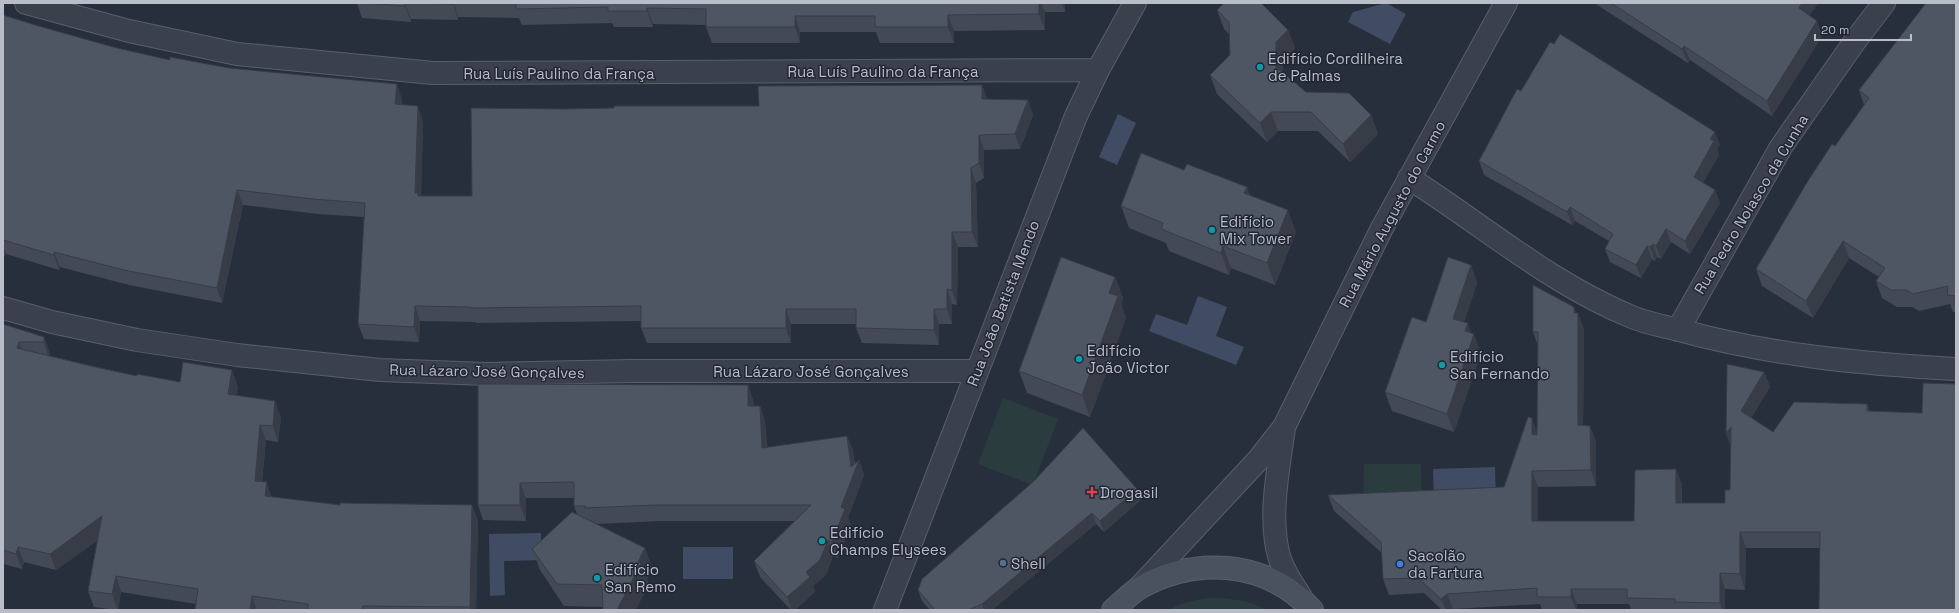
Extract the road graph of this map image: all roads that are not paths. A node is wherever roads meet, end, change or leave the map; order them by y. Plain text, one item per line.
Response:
1 (26, 3) edge
2 (1135, 3) edge
3 (1506, 3) edge
4 (1884, 3) edge
5 (1098, 70) junction
6 (1409, 178) junction
7 (3, 308) edge
8 (1678, 330) junction
9 (1956, 369) edge
10 (976, 371) junction
11 (1284, 427) junction
12 (1138, 589) junction
13 (1307, 605) edge
14 (884, 610) edge
15 (1113, 610) edge

1 - 5 street, Rua Luís Paulino da França
2 - 5 street, Rua João Batista Mendo
3 - 6 street, Rua Mário Augusto do Carmo
4 - 8 street, Rua Pedro Nolasco da Cunha
5 - 10 street, Rua João Batista Mendo
6 - 8 street
6 - 11 street, Rua Mário Augusto do Carmo
7 - 10 street, Rua Lázaro José Gonçalves
8 - 9 street
10 - 14 street, Rua João Batista Mendo
11 - 12 street, Rua Mário Augusto do Carmo
11 - 13 street, Rua Mário Augusto do Carmo
12 - 13 main road
12 - 15 main road

